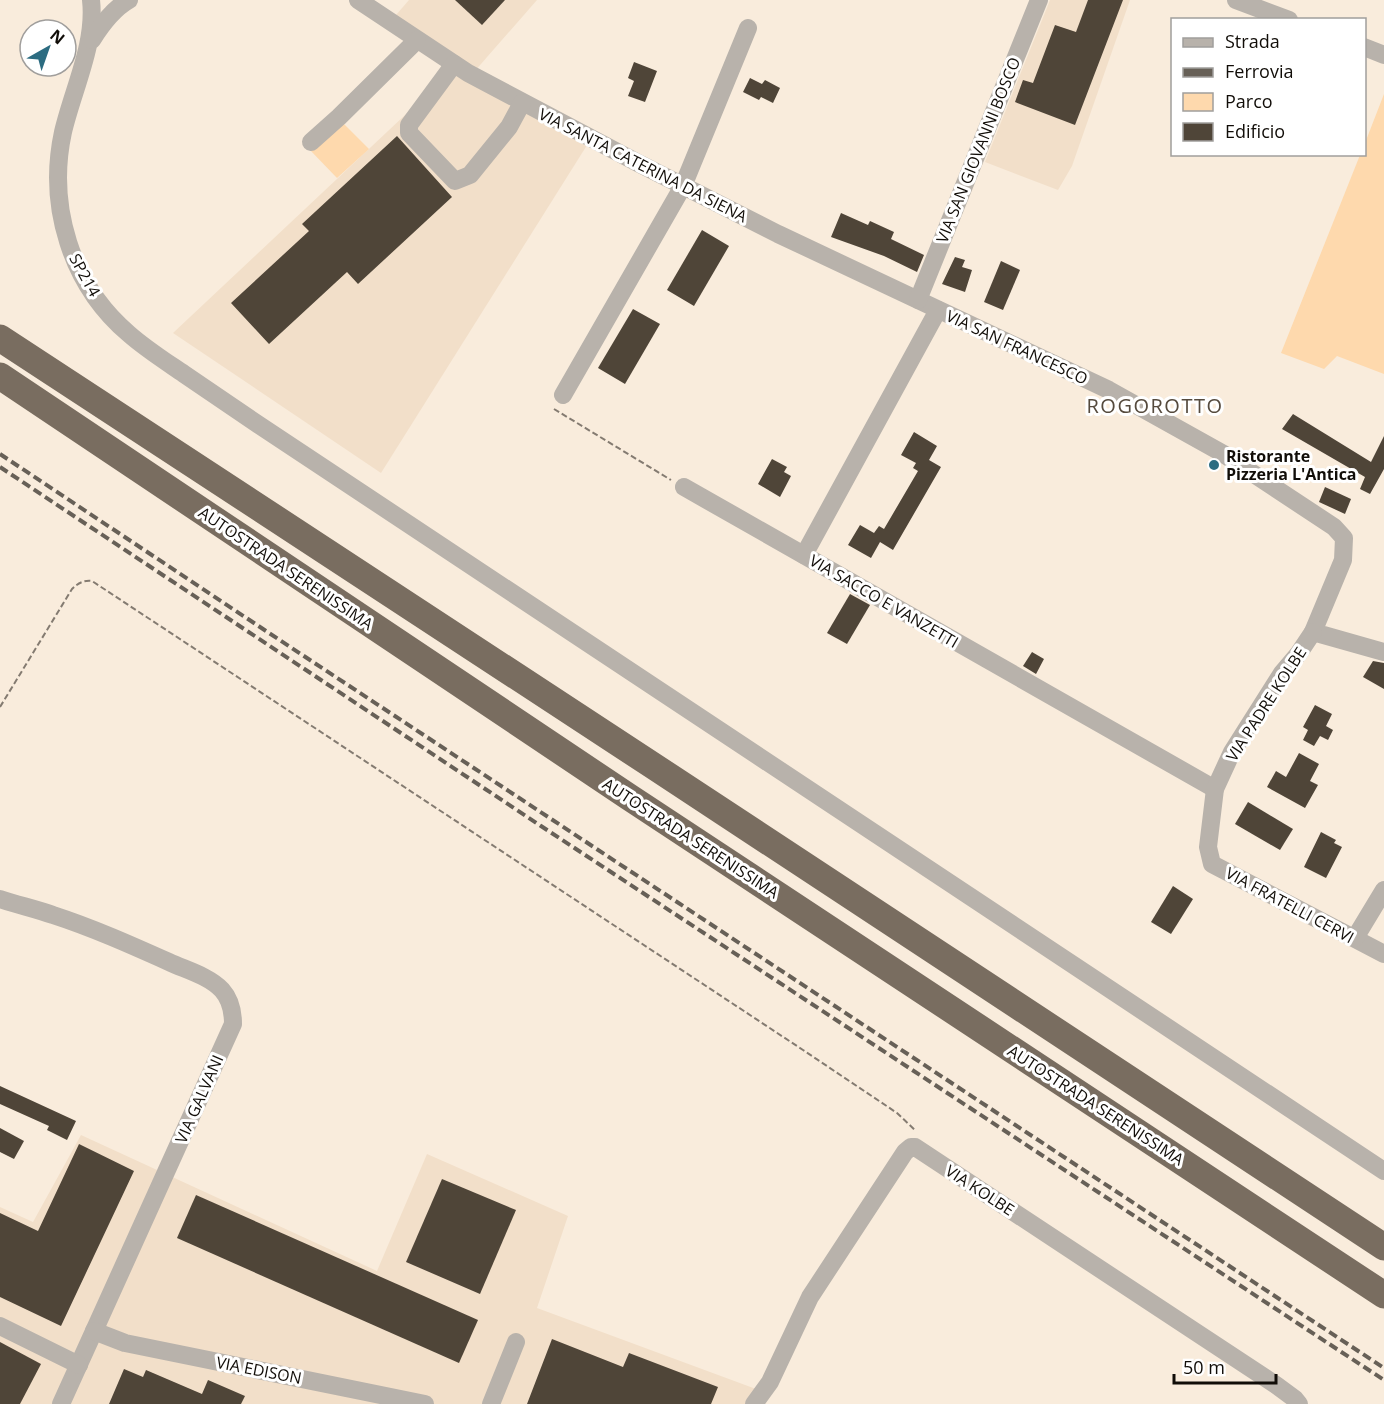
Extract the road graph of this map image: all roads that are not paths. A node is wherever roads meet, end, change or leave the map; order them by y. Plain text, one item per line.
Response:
1 (91, 0) edge
2 (129, 0) edge
3 (358, 0) edge
4 (1038, 0) edge
5 (1236, 0) edge
6 (1284, 18) edge
7 (748, 28) dead end
8 (417, 40) junction
9 (1366, 47) edge
10 (87, 50) junction
11 (1384, 55) edge
12 (454, 64) junction
13 (522, 103) junction
14 (311, 142) dead end
15 (683, 186) junction
16 (918, 300) junction
17 (938, 310) junction
18 (0, 338) edge
19 (0, 376) edge
20 (559, 402) road end
21 (684, 487) road end
22 (804, 555) junction
23 (1313, 632) junction
24 (1384, 652) edge
25 (1215, 789) junction
26 (1208, 847) joint
27 (1384, 890) edge
28 (0, 899) edge
29 (0, 905) edge
30 (24, 907) junction
31 (1355, 939) junction
32 (1384, 954) edge
33 (1384, 1172) edge
34 (1384, 1247) edge
35 (1384, 1295) edge
36 (0, 1326) edge
37 (94, 1331) junction
38 (516, 1342) dead end
39 (79, 1365) junction
40 (61, 1404) edge
41 (425, 1404) edge
42 (490, 1404) edge
43 (754, 1404) edge
44 (1299, 1404) edge

1 - 10 street, SP214
2 - 10 street, SP214
3 - 8 street, VIA SANTA CATERINA DA SIENA
4 - 16 street, VIA SAN GIOVANNI BOSCO
5 - 6 street
7 - 15 street
8 - 12 street, VIA SANTA CATERINA DA SIENA
8 - 14 street
9 - 11 street
10 - 33 street, SP214 / SP214
12 - 13 street, VIA SANTA CATERINA DA SIENA
12 - 13 street
13 - 15 street, VIA SANTA CATERINA DA SIENA
15 - 16 street, VIA SANTA CATERINA DA SIENA
15 - 20 street
16 - 17 street, VIA SANTA CATERINA DA SIENA
17 - 22 street
17 - 23 street, VIA SAN FRANCESCO
18 - 34 highway
19 - 35 highway, AUTOSTRADA SERENISSIMA
21 - 22 street, VIA SACCO E VANZETTI
22 - 25 street, VIA SACCO E VANZETTI
23 - 24 street
23 - 25 street, VIA PADRE KOLBE
25 - 26 street, VIA PADRE KOLBE
26 - 31 street, VIA FRATELLI CERVI
27 - 31 street
28 - 30 street, VIA GALVANI
29 - 30 street, VIA GALVANI
30 - 37 street, VIA GALVANI
31 - 32 street, VIA FRATELLI CERVI
36 - 39 street
37 - 39 street, VIA GALVANI
37 - 41 street, VIA EDISON
38 - 42 street
39 - 40 street, VIA GALVANI
43 - 44 street, VIA KOLBE

